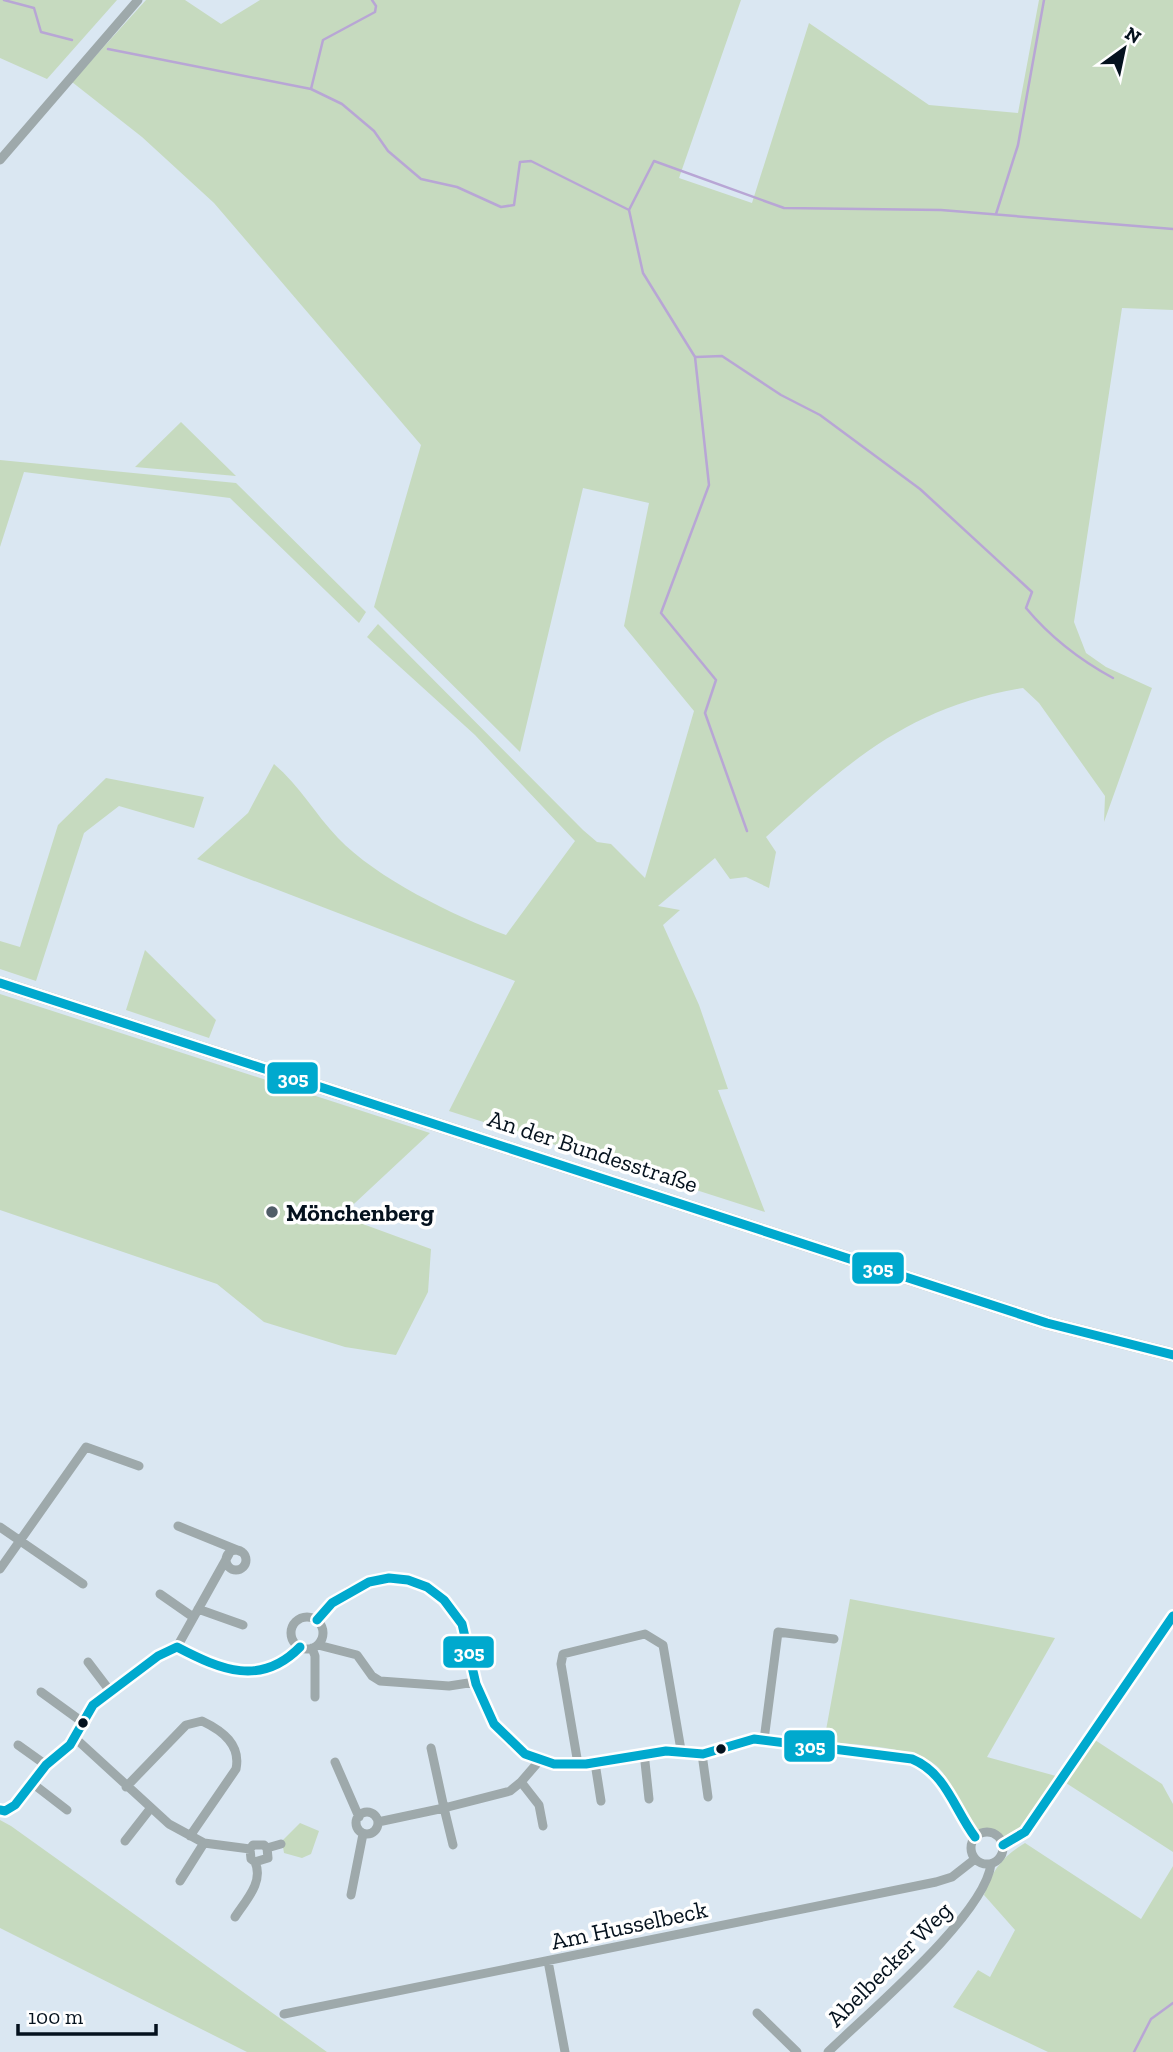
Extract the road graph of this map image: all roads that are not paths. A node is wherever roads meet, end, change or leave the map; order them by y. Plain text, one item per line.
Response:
1 (138, 0) edge
2 (0, 160) edge
3 (0, 983) edge
4 (1173, 1355) edge
5 (139, 1466) dead end
6 (178, 1526) dead end
7 (0, 1527) edge
8 (20, 1541) junction
9 (242, 1552) junction
10 (229, 1554) junction
11 (0, 1569) edge
12 (83, 1584) dead end
13 (160, 1594) dead end
14 (195, 1613) junction
15 (1173, 1616) edge
16 (317, 1620) junction
17 (243, 1625) dead end
18 (834, 1639) dead end
19 (177, 1647) junction
20 (300, 1647) junction
21 (315, 1647) junction
22 (88, 1662) dead end
23 (475, 1682) junction
24 (110, 1691) junction
25 (41, 1692) dead end
26 (315, 1697) dead end
27 (81, 1721) junction
28 (75, 1738) junction
29 (764, 1740) junction
30 (18, 1745) dead end
31 (431, 1748) dead end
32 (681, 1750) junction
33 (644, 1753) junction
34 (702, 1754) junction
35 (540, 1760) junction
36 (335, 1762) dead end
37 (595, 1763) junction
38 (578, 1764) junction
39 (46, 1765) junction
40 (521, 1782) junction
41 (32, 1783) junction
42 (126, 1787) junction
43 (708, 1797) dead end
44 (649, 1799) dead end
45 (601, 1801) dead end
46 (444, 1808) junction
47 (150, 1809) junction
48 (0, 1810) edge
49 (67, 1810) dead end
50 (359, 1817) junction
51 (378, 1822) junction
52 (543, 1826) dead end
53 (363, 1834) junction
54 (190, 1836) junction
55 (975, 1837) junction
56 (125, 1841) dead end
57 (204, 1843) junction
58 (281, 1844) dead end
59 (453, 1845) dead end
60 (1003, 1845) junction
61 (267, 1848) junction
62 (250, 1849) junction
63 (975, 1859) junction
64 (255, 1862) junction
65 (991, 1864) junction
66 (180, 1881) dead end
67 (351, 1895) dead end
68 (235, 1917) dead end
69 (548, 1961) junction
70 (757, 2013) dead end
71 (284, 2014) dead end
72 (565, 2052) edge
73 (797, 2052) edge
74 (828, 2052) edge

1 - 2 street
3 - 4 main road, An der Bundesstraße
5 - 8 street
6 - 9 street
7 - 8 street
8 - 11 street
8 - 12 street
9 - 10 street
9 - 10 street
10 - 14 street
13 - 14 street
14 - 17 street
14 - 19 street
15 - 60 street, Abelbecker Weg
16 - 20 street
16 - 21 street
16 - 23 street
18 - 29 street
19 - 20 street
19 - 24 street
20 - 21 street
21 - 23 street
21 - 26 street
22 - 24 street
23 - 35 street
24 - 27 street
25 - 27 street
27 - 28 street
28 - 39 street
28 - 42 street
29 - 34 street
29 - 55 street
30 - 39 street
31 - 46 street
32 - 33 street
32 - 34 street
32 - 38 street
33 - 37 street
33 - 44 street
34 - 43 street
35 - 38 street
35 - 40 street
36 - 50 street
37 - 38 street
37 - 45 street
39 - 41 street
40 - 46 street
40 - 52 street
41 - 48 street
41 - 49 street
42 - 47 street
42 - 54 street
46 - 51 street
46 - 59 street
47 - 54 street
47 - 56 street
50 - 51 street
50 - 53 street
51 - 53 street
53 - 67 street
54 - 57 street
55 - 60 street
55 - 63 street
57 - 62 street
57 - 66 street
58 - 61 street
60 - 65 street, Abelbecker Weg
61 - 62 street
61 - 64 street
62 - 64 street
63 - 65 street
63 - 69 street, Am Husselbeck
64 - 68 street
65 - 74 street, Abelbecker Weg
69 - 71 street, Am Husselbeck
69 - 72 street
70 - 73 street

